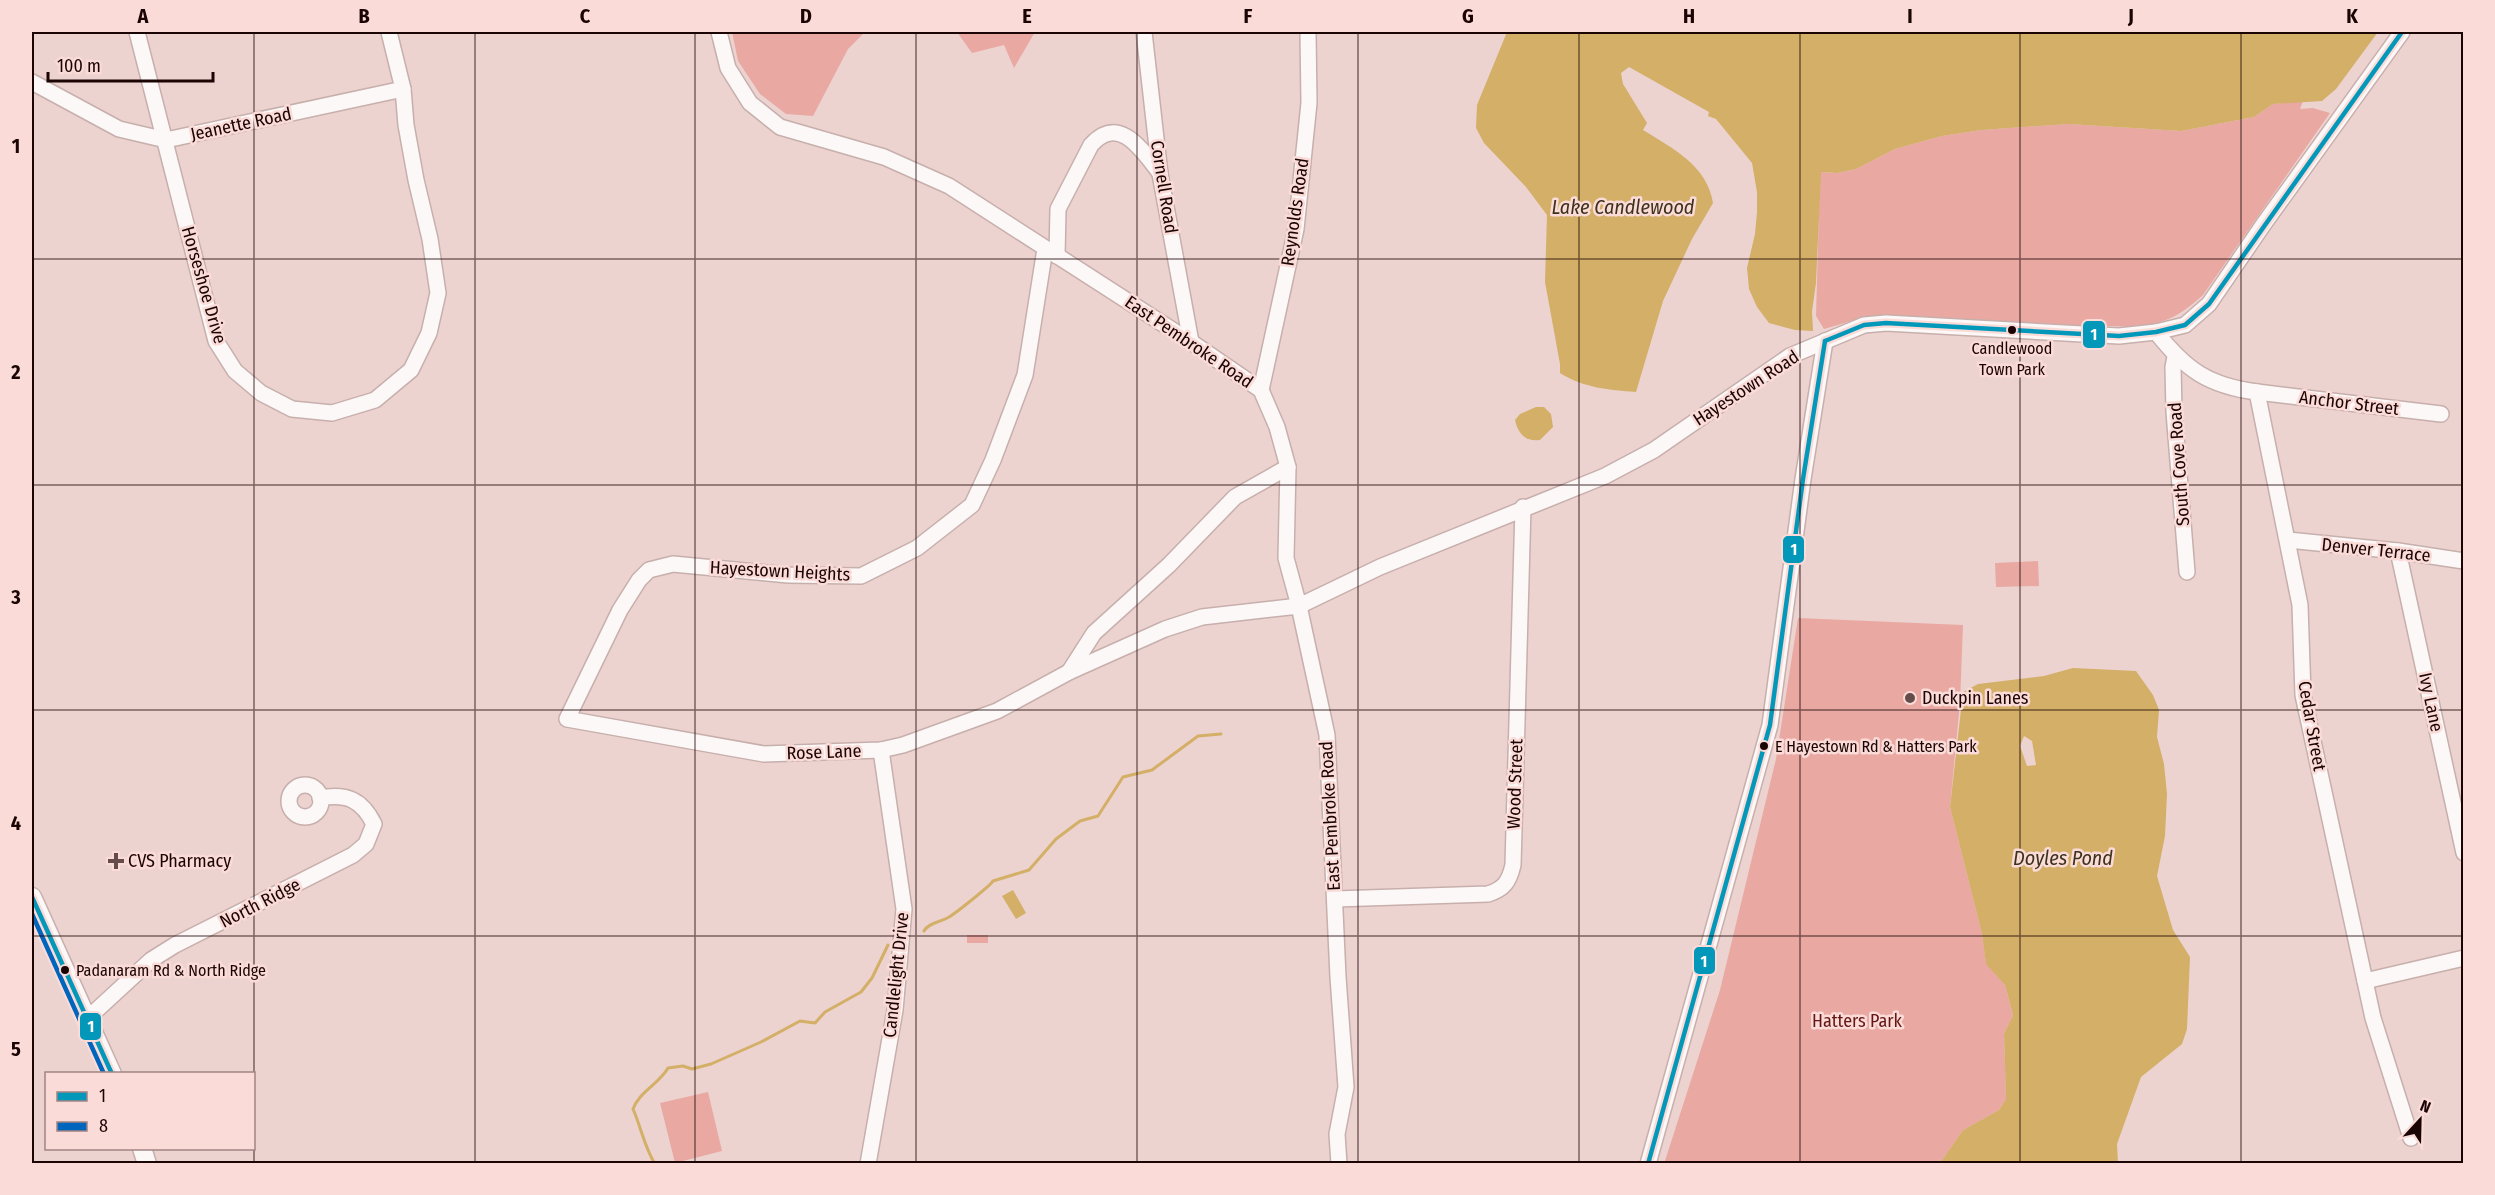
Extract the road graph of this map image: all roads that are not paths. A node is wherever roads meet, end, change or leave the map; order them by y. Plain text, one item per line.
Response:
1 (137, 32) edge
2 (389, 32) edge
3 (719, 32) edge
4 (1144, 32) edge
5 (1308, 32) edge
6 (2402, 32) edge
7 (32, 82) edge
8 (403, 89) junction
9 (166, 140) junction
10 (1160, 174) junction
11 (1051, 252) junction
12 (2156, 332) junction
13 (1825, 341) junction
14 (1191, 342) junction
15 (2175, 357) junction
16 (1261, 390) junction
17 (2257, 392) junction
18 (2440, 414) dead end
19 (1288, 467) junction
20 (1523, 507) junction
21 (2288, 540) junction
22 (2398, 551) junction
23 (2463, 561) edge
24 (2187, 572) dead end
25 (1299, 606) junction
26 (1069, 672) junction
27 (567, 719) joint
28 (881, 750) junction
29 (320, 798) dead end
30 (2463, 853) edge
31 (32, 897) edge
32 (1335, 899) junction
33 (2463, 958) edge
34 (2365, 981) junction
35 (88, 1018) junction
36 (111, 1072) edge
37 (2411, 1138) dead end
38 (868, 1164) edge
39 (1339, 1164) edge
40 (1648, 1164) edge

1 - 9 street, Horseshoe Drive
2 - 8 street
3 - 11 street, East Pembroke Road
4 - 10 street, Cornell Road
5 - 16 street, Reynolds Road
6 - 12 street, Hayestown Road
7 - 9 street, Jeanette Road
8 - 9 street, Jeanette Road
8 - 9 street, Horseshoe Drive
10 - 11 street, Hayestown Heights
10 - 14 street, Cornell Road
11 - 14 street, East Pembroke Road
11 - 27 street, Hayestown Heights
12 - 13 street, Hayestown Road
12 - 15 street
13 - 20 street, Hayestown Road
13 - 40 street
14 - 16 street, East Pembroke Road
15 - 17 street
15 - 24 street, South Cove Road
16 - 19 street, East Pembroke Road
17 - 18 street, Anchor Street
17 - 21 street, Cedar Street
19 - 25 street, East Pembroke Road
19 - 26 street, Rose Lane
20 - 25 street, Hayestown Road
20 - 32 street, Wood Street
21 - 22 street, Denver Terrace
21 - 34 street, Cedar Street
22 - 23 street, Denver Terrace
22 - 30 street, Ivy Lane
25 - 26 street, Rose Lane
25 - 32 street, East Pembroke Road
26 - 28 street, Rose Lane
27 - 28 street, Rose Lane
28 - 38 street, Candlelight Drive
29 - 35 street, North Ridge
31 - 35 main road
32 - 39 street, East Pembroke Road
33 - 34 street
34 - 37 street, Cedar Street
35 - 36 main road

